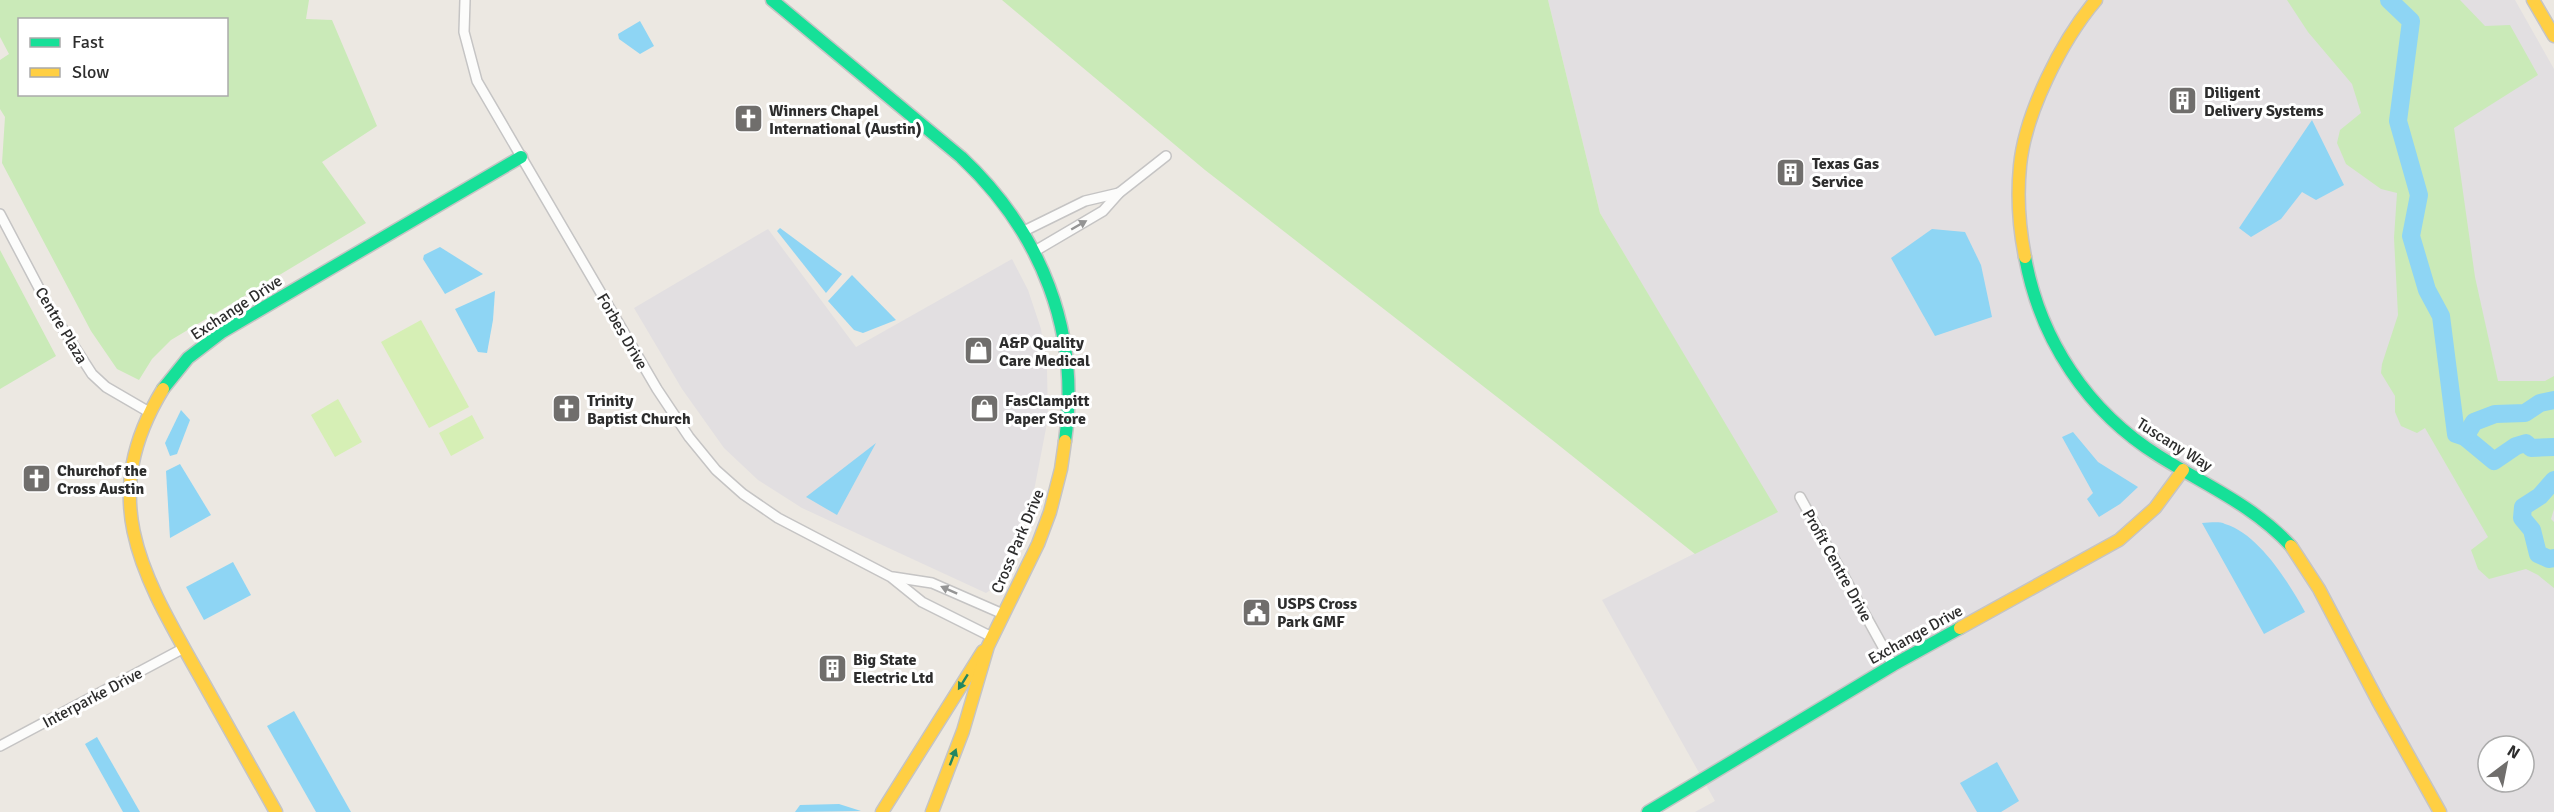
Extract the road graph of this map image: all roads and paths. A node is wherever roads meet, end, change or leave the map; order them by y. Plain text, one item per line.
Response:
1 (465, 0) edge
2 (772, 0) edge
3 (2096, 0) edge
4 (2533, 0) edge
5 (2554, 36) edge
6 (521, 156) junction
7 (1166, 156) dead end
8 (1119, 192) junction
9 (0, 214) edge
10 (1024, 231) junction
11 (1035, 251) junction
12 (148, 412) junction
13 (2183, 470) junction
14 (1800, 497) dead end
15 (891, 577) junction
16 (1003, 614) junction
17 (992, 637) junction
18 (184, 648) junction
19 (1893, 665) junction
20 (0, 746) edge
21 (276, 812) edge
22 (882, 812) edge
23 (932, 812) edge
24 (1648, 812) edge
25 (2440, 812) edge

1 - 6 street, Forbes Drive
2 - 10 street, Cross Park Drive
3 - 13 street, Tuscany Way
4 - 5 street
6 - 12 street, Exchange Drive
6 - 15 street, Forbes Drive
7 - 8 street
8 - 10 street
11 -> 8 street
9 - 12 street, Centre Plaza
10 - 11 street, Cross Park Drive
11 - 16 street, Cross Park Drive
12 - 18 street, Exchange Drive
13 - 19 street, Exchange Drive
13 - 25 street, Tuscany Way
14 - 19 street, Profit Centre Drive
16 -> 15 street, Forbes Drive
15 - 17 street, Forbes Drive
16 - 17 street, Cross Park Drive
17 -> 22 street, Cross Park Drive
23 -> 17 street, Cross Park Drive
18 - 20 street, Interparke Drive
18 - 21 street, Exchange Drive
19 - 24 street, Exchange Drive

